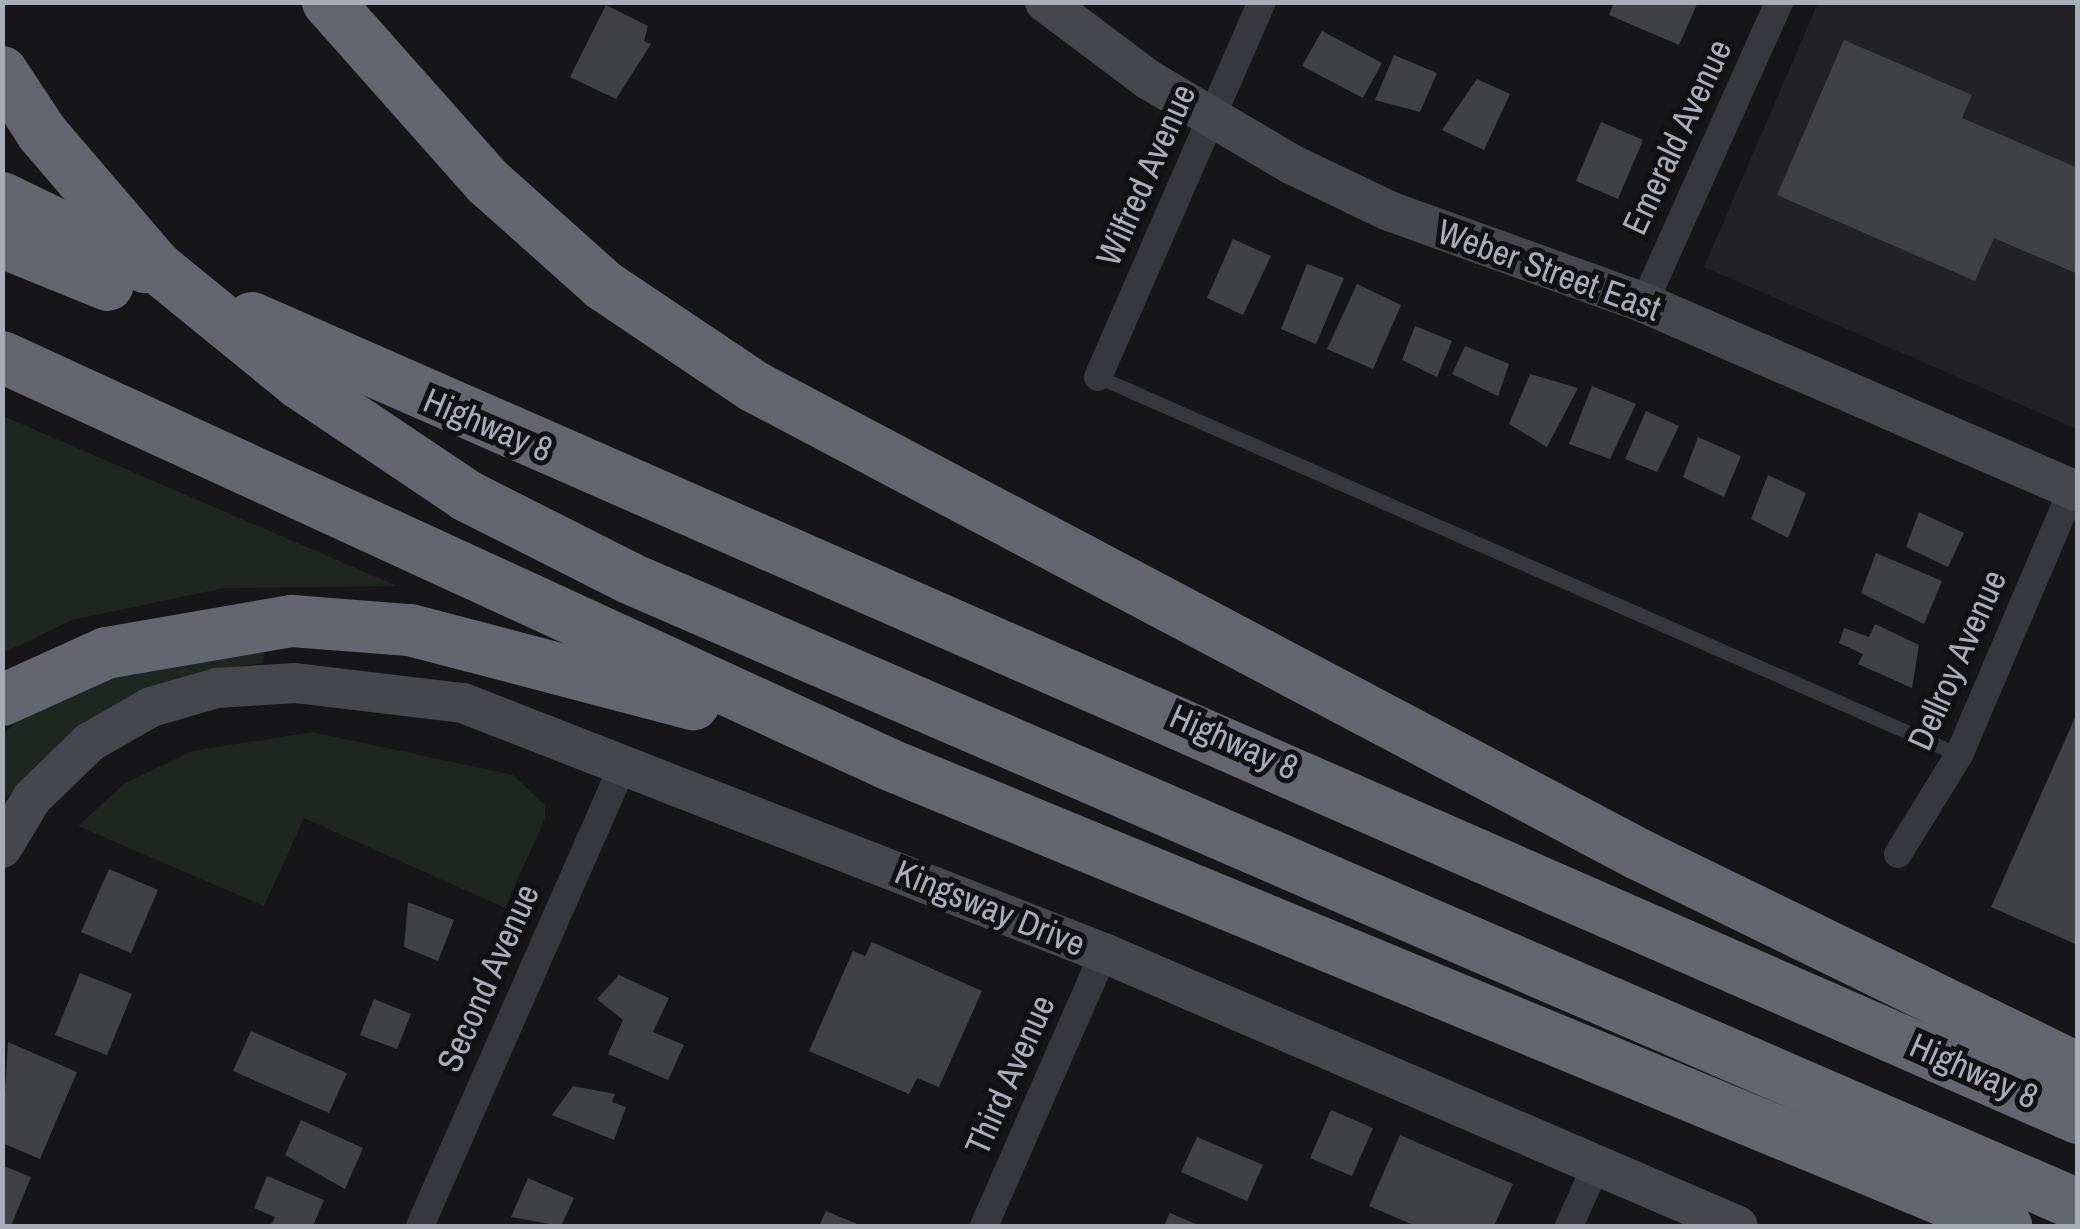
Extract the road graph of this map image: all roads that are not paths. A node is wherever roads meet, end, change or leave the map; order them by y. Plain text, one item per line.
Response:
1 (328, 2) edge
2 (1045, 2) edge
3 (1262, 2) edge
4 (1779, 2) edge
5 (2, 72) edge
6 (1212, 117) junction
7 (2, 198) edge
8 (2, 242) edge
9 (1644, 304) junction
10 (2, 357) edge
11 (1098, 377) joint
12 (383, 382) junction
13 (2074, 491) edge
14 (2, 700) edge
15 (1960, 755) junction
16 (625, 760) junction
17 (888, 764) junction
18 (2, 848) edge
19 (1898, 854) dead end
20 (1104, 953) junction
21 (2078, 1069) edge
22 (2078, 1118) edge
23 (1597, 1164) junction
24 (2078, 1205) edge
25 (420, 1226) edge
26 (984, 1226) edge
27 (1569, 1226) edge
28 (1738, 1226) edge
29 (2006, 1226) edge

1 - 21 highway
2 - 6 street, Weber Street East
3 - 6 street, Wilfred Avenue
4 - 9 street, Emerald Avenue
5 - 24 highway
6 - 9 street, Weber Street East
6 - 11 street, Wilfred Avenue
7 - 12 highway
8 - 12 highway
9 - 13 street, Weber Street East
10 - 17 highway
11 - 15 lane
12 - 22 highway, Highway 8
13 - 15 street, Dellroy Avenue
14 - 17 highway
15 - 19 street, Dellroy Avenue
16 - 18 street, Kingsway Drive
16 - 20 street, Kingsway Drive
16 - 25 street, Second Avenue
17 - 29 highway
20 - 23 street, Kingsway Drive
20 - 26 street, Third Avenue
23 - 27 street
23 - 28 street, Kingsway Drive

